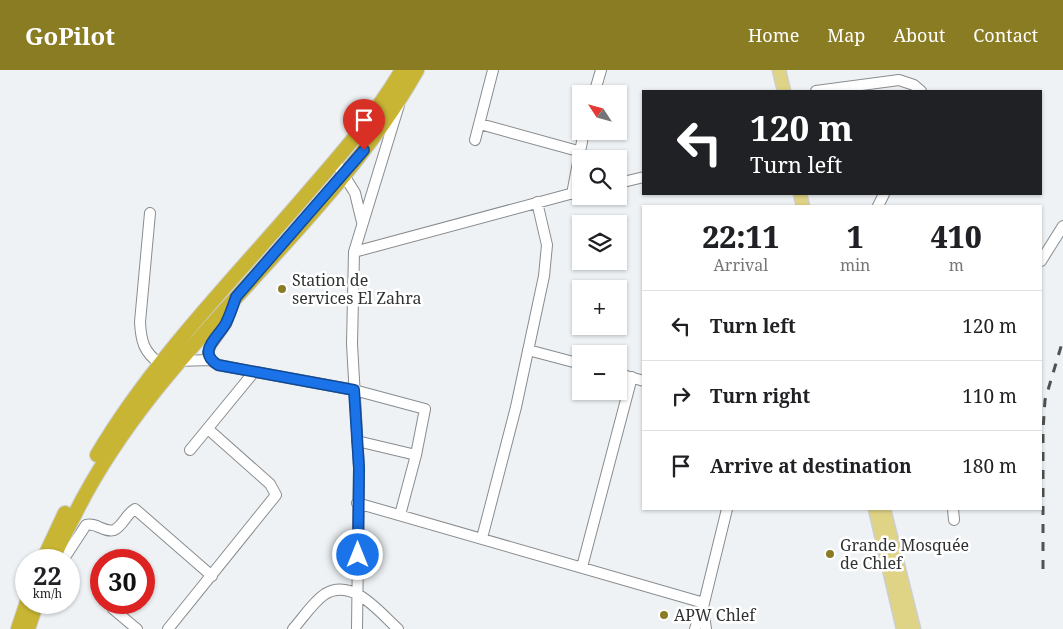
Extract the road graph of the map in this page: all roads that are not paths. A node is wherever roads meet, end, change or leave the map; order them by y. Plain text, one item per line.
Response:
1 (402, 70) edge
2 (417, 70) edge
3 (493, 70) edge
4 (772, 70) edge
5 (779, 70) edge
6 (598, 71) edge
7 (596, 85) edge
8 (777, 90) edge
9 (784, 90) edge
10 (824, 90) edge
11 (920, 90) edge
12 (401, 98) junction
13 (480, 124) junction
14 (475, 140) dead end
15 (574, 150) edge
16 (335, 161) junction
17 (343, 176) junction
18 (642, 177) edge
19 (627, 181) edge
20 (572, 194) edge
21 (537, 202) junction
22 (150, 213) dead end
23 (362, 223) junction
24 (1063, 226) edge
25 (354, 252) junction
26 (1042, 259) edge
27 (236, 297) junction
28 (528, 350) junction
29 (210, 360) junction
30 (177, 361) junction
31 (572, 362) edge
32 (160, 364) junction
33 (254, 372) junction
34 (627, 376) edge
35 (632, 378) junction
36 (642, 380) edge
37 (354, 390) junction
38 (208, 429) junction
39 (358, 440) junction
40 (190, 450) dead end
41 (416, 455) junction
42 (358, 504) junction
43 (727, 510) edge
44 (875, 510) edge
45 (884, 510) edge
46 (953, 510) edge
47 (400, 515) junction
48 (954, 520) dead end
49 (482, 538) junction
50 (51, 549) edge
51 (55, 549) edge
52 (70, 549) edge
53 (582, 567) junction
54 (212, 576) junction
55 (358, 593) junction
56 (703, 605) junction
57 (22, 614) edge
58 (33, 614) edge
59 (119, 614) edge
60 (18, 629) edge
61 (28, 629) edge
62 (138, 629) edge
63 (168, 629) edge
64 (293, 629) edge
65 (357, 629) edge
66 (398, 629) edge
67 (695, 629) edge
68 (706, 629) edge
69 (903, 629) edge
70 (914, 629) edge

1 - 16 highway
2 - 12 highway
3 - 13 street
4 - 8 main road
5 - 9 main road
6 - 7 street
10 - 11 street
12 - 17 highway
12 - 23 street
13 - 14 street
13 - 15 street
16 - 17 street
16 - 32 highway
17 - 23 street
17 - 27 highway
18 - 19 street
20 - 21 street
21 - 25 street
21 - 28 street
22 - 32 street
23 - 25 street
24 - 26 street
25 - 37 street
27 - 29 street
27 - 30 highway
28 - 31 street
28 - 49 street
29 - 30 street
29 - 33 street
30 - 51 highway
32 - 50 highway
33 - 37 street
33 - 38 street
34 - 35 street
35 - 36 street
35 - 53 street
37 - 39 street
37 - 41 street
38 - 40 street
38 - 54 street
39 - 41 street
39 - 42 street
41 - 47 street
42 - 47 street
42 - 55 street
43 - 56 street
44 - 69 main road
45 - 70 main road
46 - 48 street
47 - 49 street
49 - 53 street
52 - 54 street
53 - 56 street
54 - 63 street
55 - 64 street
55 - 65 street
55 - 66 street
56 - 67 street
56 - 68 street
57 - 60 highway
58 - 61 highway
59 - 62 street

